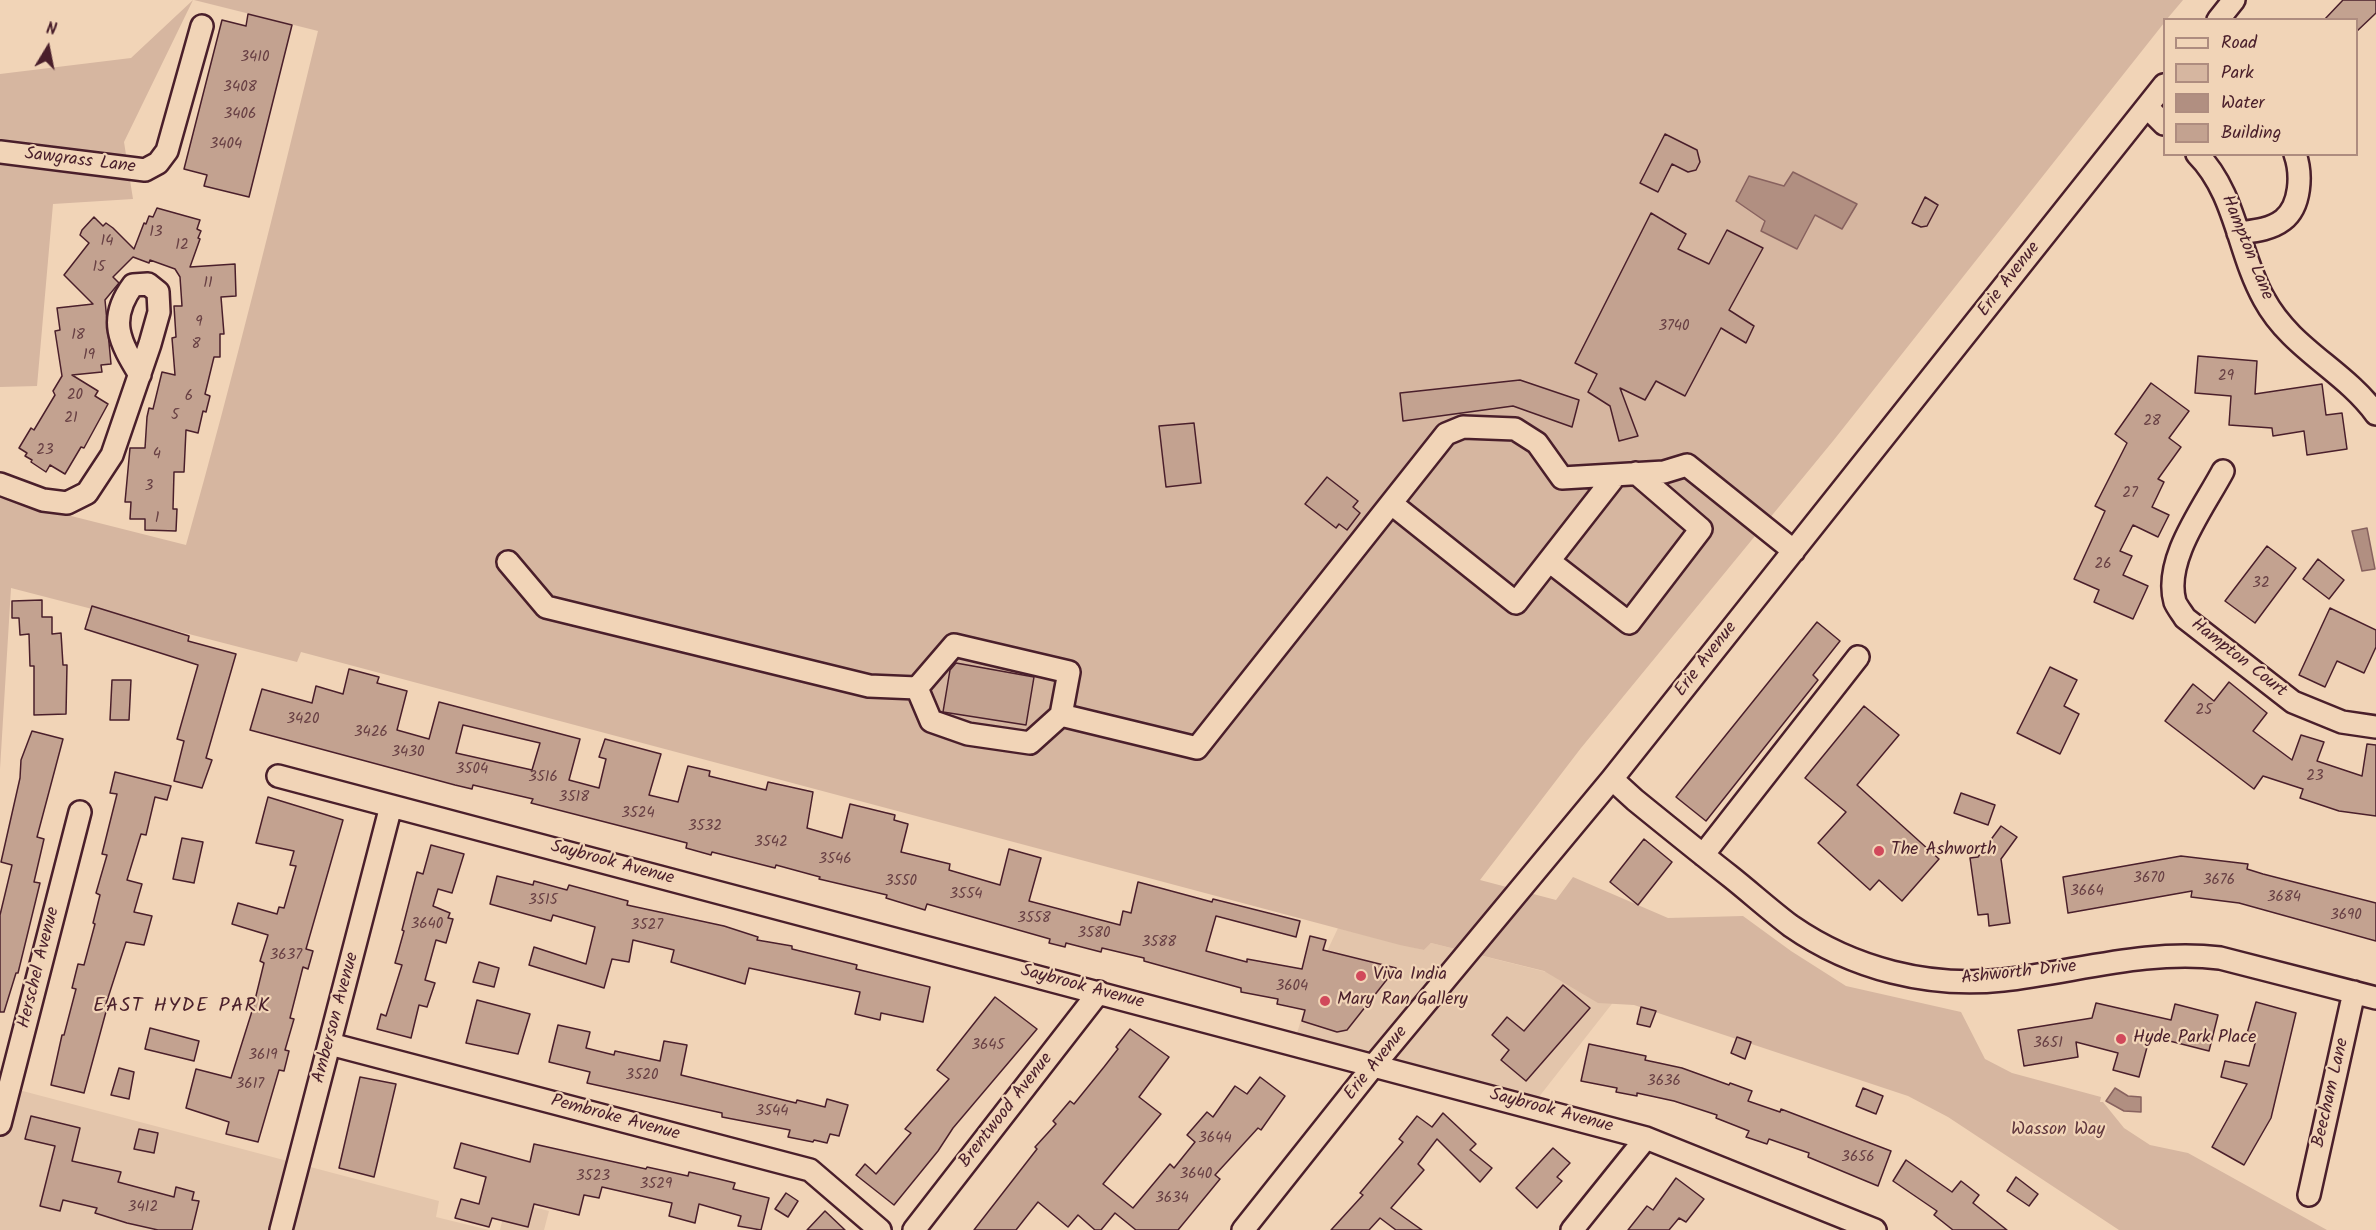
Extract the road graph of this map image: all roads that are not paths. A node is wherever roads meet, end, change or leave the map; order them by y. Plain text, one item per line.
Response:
1 (2234, 0) edge
2 (2220, 18) edge
3 (202, 26) dead end
4 (2163, 86) edge
5 (2147, 107) junction
6 (2163, 123) edge
7 (0, 152) edge
8 (2199, 156) edge
9 (2296, 156) edge
10 (2238, 233) junction
11 (140, 375) dead end
12 (2376, 414) edge
13 (2223, 471) dead end
14 (1626, 474) junction
15 (0, 484) edge
16 (1392, 504) junction
17 (1794, 550) junction
18 (1549, 561) junction
19 (508, 562) dead end
20 (1858, 657) dead end
21 (917, 688) junction
22 (1061, 715) junction
23 (2376, 727) edge
24 (278, 776) dead end
25 (1612, 779) junction
26 (391, 806) junction
27 (80, 812) dead end
28 (1703, 855) junction
29 (1099, 992) junction
30 (2355, 992) junction
31 (2376, 998) edge
32 (330, 1044) junction
33 (1375, 1064) junction
34 (0, 1124) edge
35 (1646, 1138) junction
36 (2309, 1195) dead end
37 (281, 1230) edge
38 (880, 1230) edge
39 (914, 1230) edge
40 (1244, 1230) edge
41 (1572, 1230) edge
42 (1875, 1230) edge

1 - 2 street
3 - 7 street, Sawgrass Lane
4 - 5 street, Erie Avenue
5 - 6 street
5 - 17 street, Erie Avenue
8 - 10 street, Hampton Lane
9 - 10 street
10 - 12 street, Hampton Lane
11 - 15 street
13 - 23 street, Hampton Court
14 - 16 street
14 - 17 street
14 - 18 street
14 - 18 street
16 - 18 street
16 - 22 street
17 - 25 street, Erie Avenue
19 - 21 street
20 - 28 street
21 - 22 street
21 - 22 street
24 - 26 street, Saybrook Avenue
25 - 28 street, Ashworth Drive
25 - 33 street, Erie Avenue
26 - 29 street, Saybrook Avenue
26 - 32 street, Amberson Avenue
27 - 34 street, Herschel Avenue
28 - 30 street, Ashworth Drive
29 - 33 street, Saybrook Avenue
29 - 39 street, Brentwood Avenue
30 - 31 street, Ashworth Drive
30 - 36 street, Beecham Lane
32 - 37 street, Amberson Avenue
32 - 38 street, Pembroke Avenue
33 - 35 street, Saybrook Avenue
33 - 40 street, Erie Avenue
35 - 41 street
35 - 42 street, Saybrook Avenue

